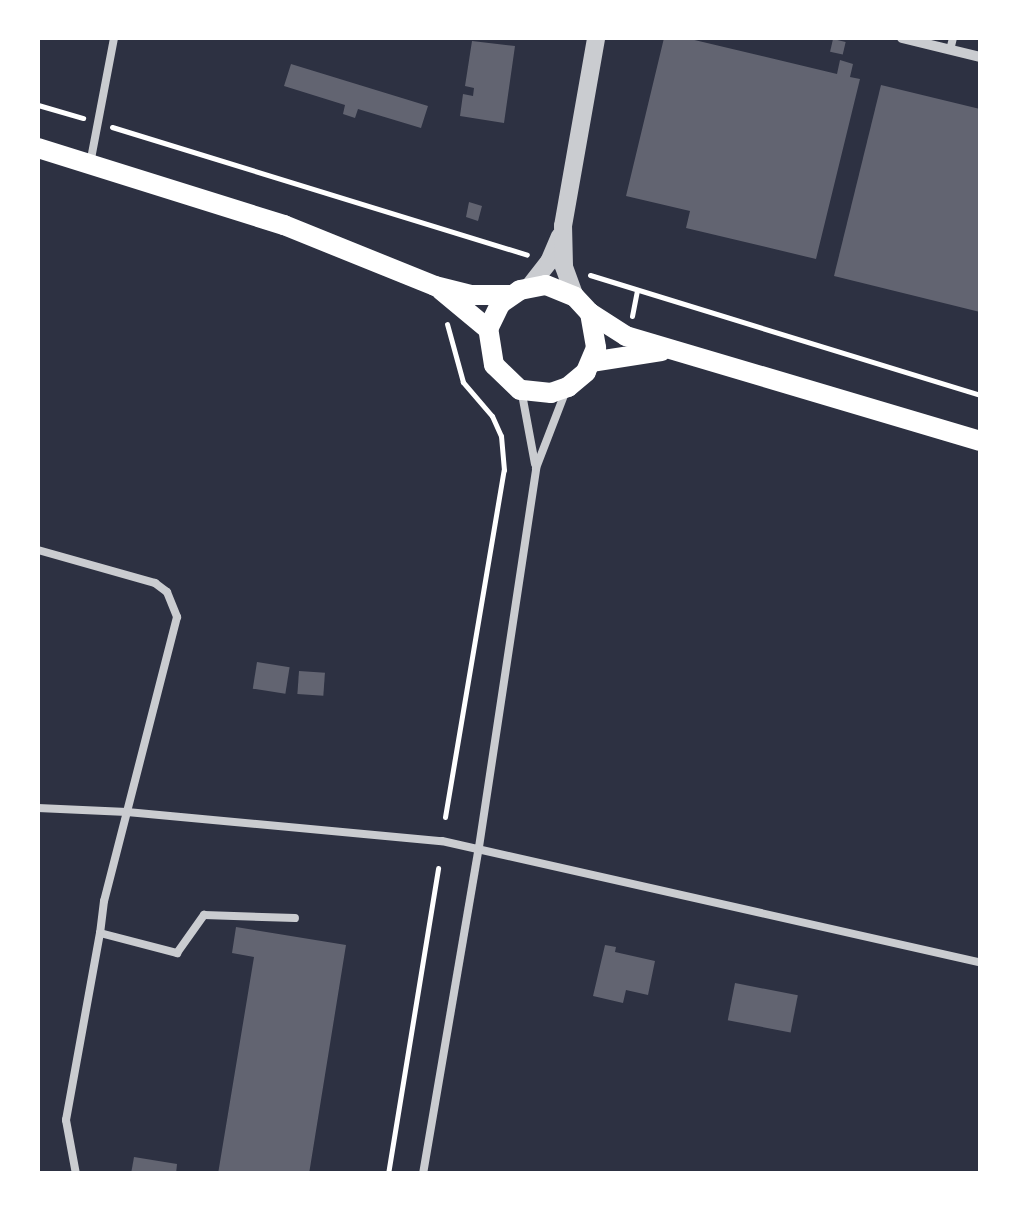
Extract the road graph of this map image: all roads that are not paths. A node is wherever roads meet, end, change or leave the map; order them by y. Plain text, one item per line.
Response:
1 (114, 38) edge
2 (596, 38) edge
3 (902, 38) edge
4 (951, 44) edge
5 (980, 57) edge
6 (38, 148) edge
7 (90, 164) junction
8 (556, 264) junction
9 (435, 286) junction
10 (530, 286) junction
11 (510, 295) junction
12 (575, 296) junction
13 (590, 313) junction
14 (488, 329) junction
15 (668, 350) junction
16 (592, 362) junction
17 (568, 387) junction
18 (520, 390) junction
19 (980, 441) edge
20 (536, 468) junction
21 (38, 550) edge
22 (38, 808) edge
23 (127, 812) junction
24 (478, 848) junction
25 (295, 918) dead end
26 (100, 933) junction
27 (978, 962) edge
28 (76, 1174) edge
29 (423, 1174) edge

1 - 7 lane
2 - 8 street
3 - 4 street
4 - 5 street
6 - 7 main road
7 - 9 main road
8 - 10 street
8 - 12 street
9 - 11 main road
9 - 14 main road
10 - 11 main road
10 - 12 main road
11 - 14 main road
12 - 13 main road
13 - 15 main road
13 - 16 main road
14 - 18 main road
15 - 16 main road
15 - 19 main road
16 - 17 main road
17 - 18 main road
17 - 20 lane
18 - 20 lane
20 - 24 lane
21 - 23 lane
22 - 23 lane
23 - 24 lane
23 - 26 lane
24 - 27 lane
24 - 29 lane
25 - 26 lane
26 - 28 lane

